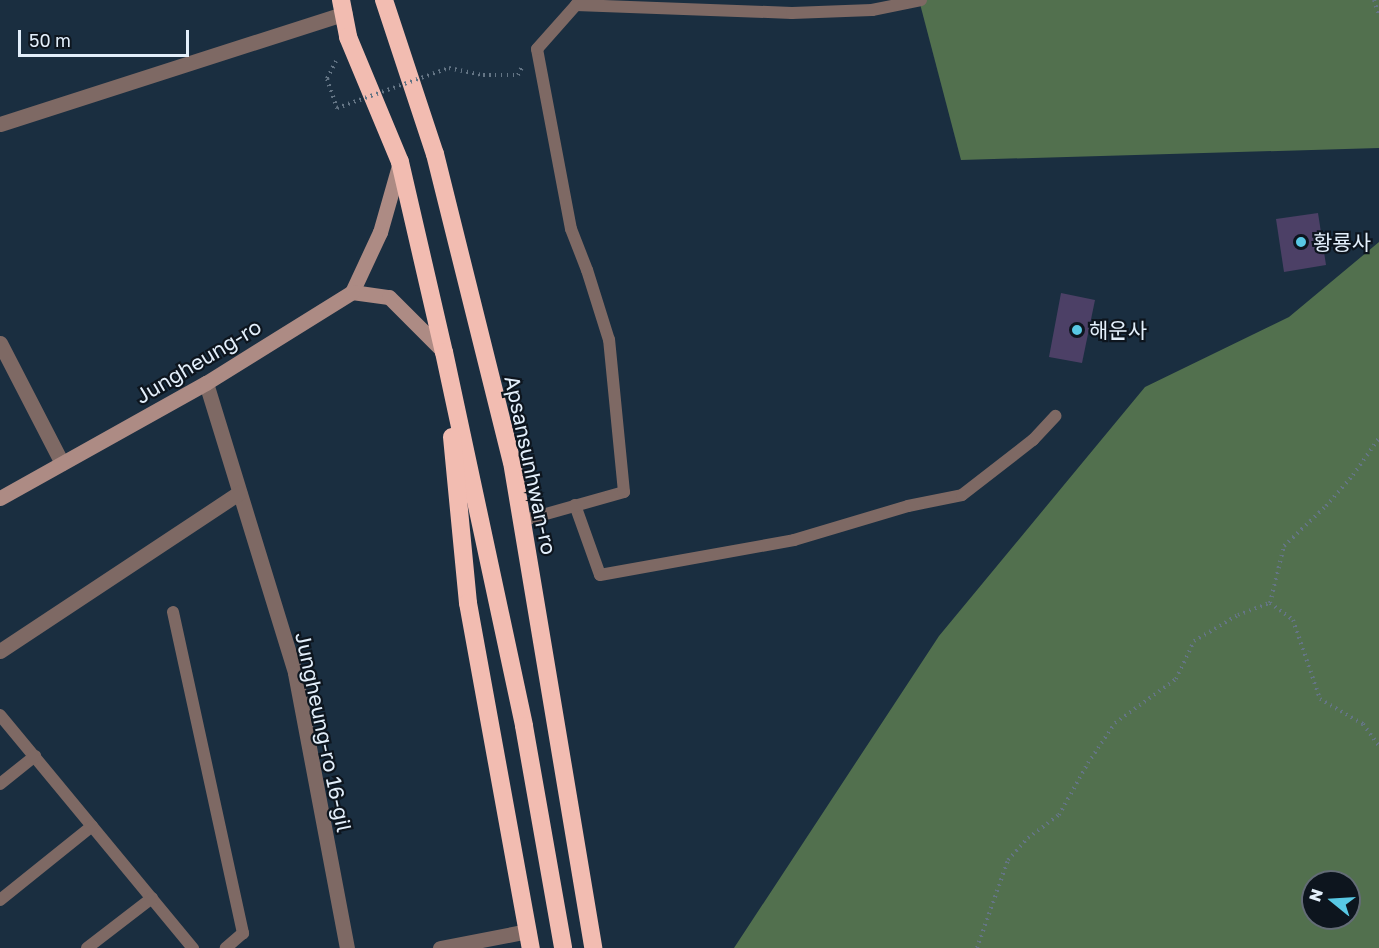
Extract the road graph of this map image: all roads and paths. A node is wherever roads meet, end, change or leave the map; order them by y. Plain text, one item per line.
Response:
1 (384, 0) edge
2 (921, 0) edge
3 (1374, 0) edge
4 (344, 6) edge
5 (1379, 15) edge
6 (348, 37) junction
7 (537, 49) junction
8 (0, 124) edge
9 (400, 162) junction
10 (352, 292) junction
11 (0, 344) edge
12 (444, 352) junction
13 (206, 383) junction
14 (1056, 416) dead end
15 (1379, 438) edge
16 (62, 463) junction
17 (239, 493) junction
18 (0, 498) edge
19 (575, 505) junction
20 (522, 521) junction
21 (1270, 603) junction
22 (172, 612) dead end
23 (0, 651) edge
24 (0, 715) edge
25 (1379, 746) edge
26 (34, 756) junction
27 (0, 784) edge
28 (92, 826) junction
29 (152, 898) junction
30 (0, 900) edge
31 (529, 939) edge
32 (87, 948) edge
33 (193, 948) edge
34 (226, 948) edge
35 (346, 948) edge
36 (440, 948) edge
37 (563, 948) edge
38 (593, 948) edge
39 (977, 948) edge

1 - 20 highway, Apsansunhwan-ro
2 - 7 lane
3 - 5 path
4 - 6 highway
4 - 8 street
6 - 7 path, bridge
6 - 9 highway
7 - 19 lane
9 - 10 street
9 - 12 highway
10 - 12 street
10 - 13 street, Jungheung-ro
11 - 16 street
12 - 31 highway
12 - 37 highway
13 - 16 street, Jungheung-ro
13 - 17 street, Jungheung-ro 16-gil
14 - 19 lane
15 - 21 path
16 - 18 street, Jungheung-ro
17 - 23 street
17 - 35 street, Jungheung-ro 16-gil
19 - 20 lane
20 - 38 highway, Apsansunhwan-ro
21 - 25 path
21 - 39 path
22 - 34 lane
24 - 26 lane
26 - 27 lane
26 - 28 lane
28 - 29 lane
28 - 30 lane
29 - 32 lane
29 - 33 lane
31 - 36 street

